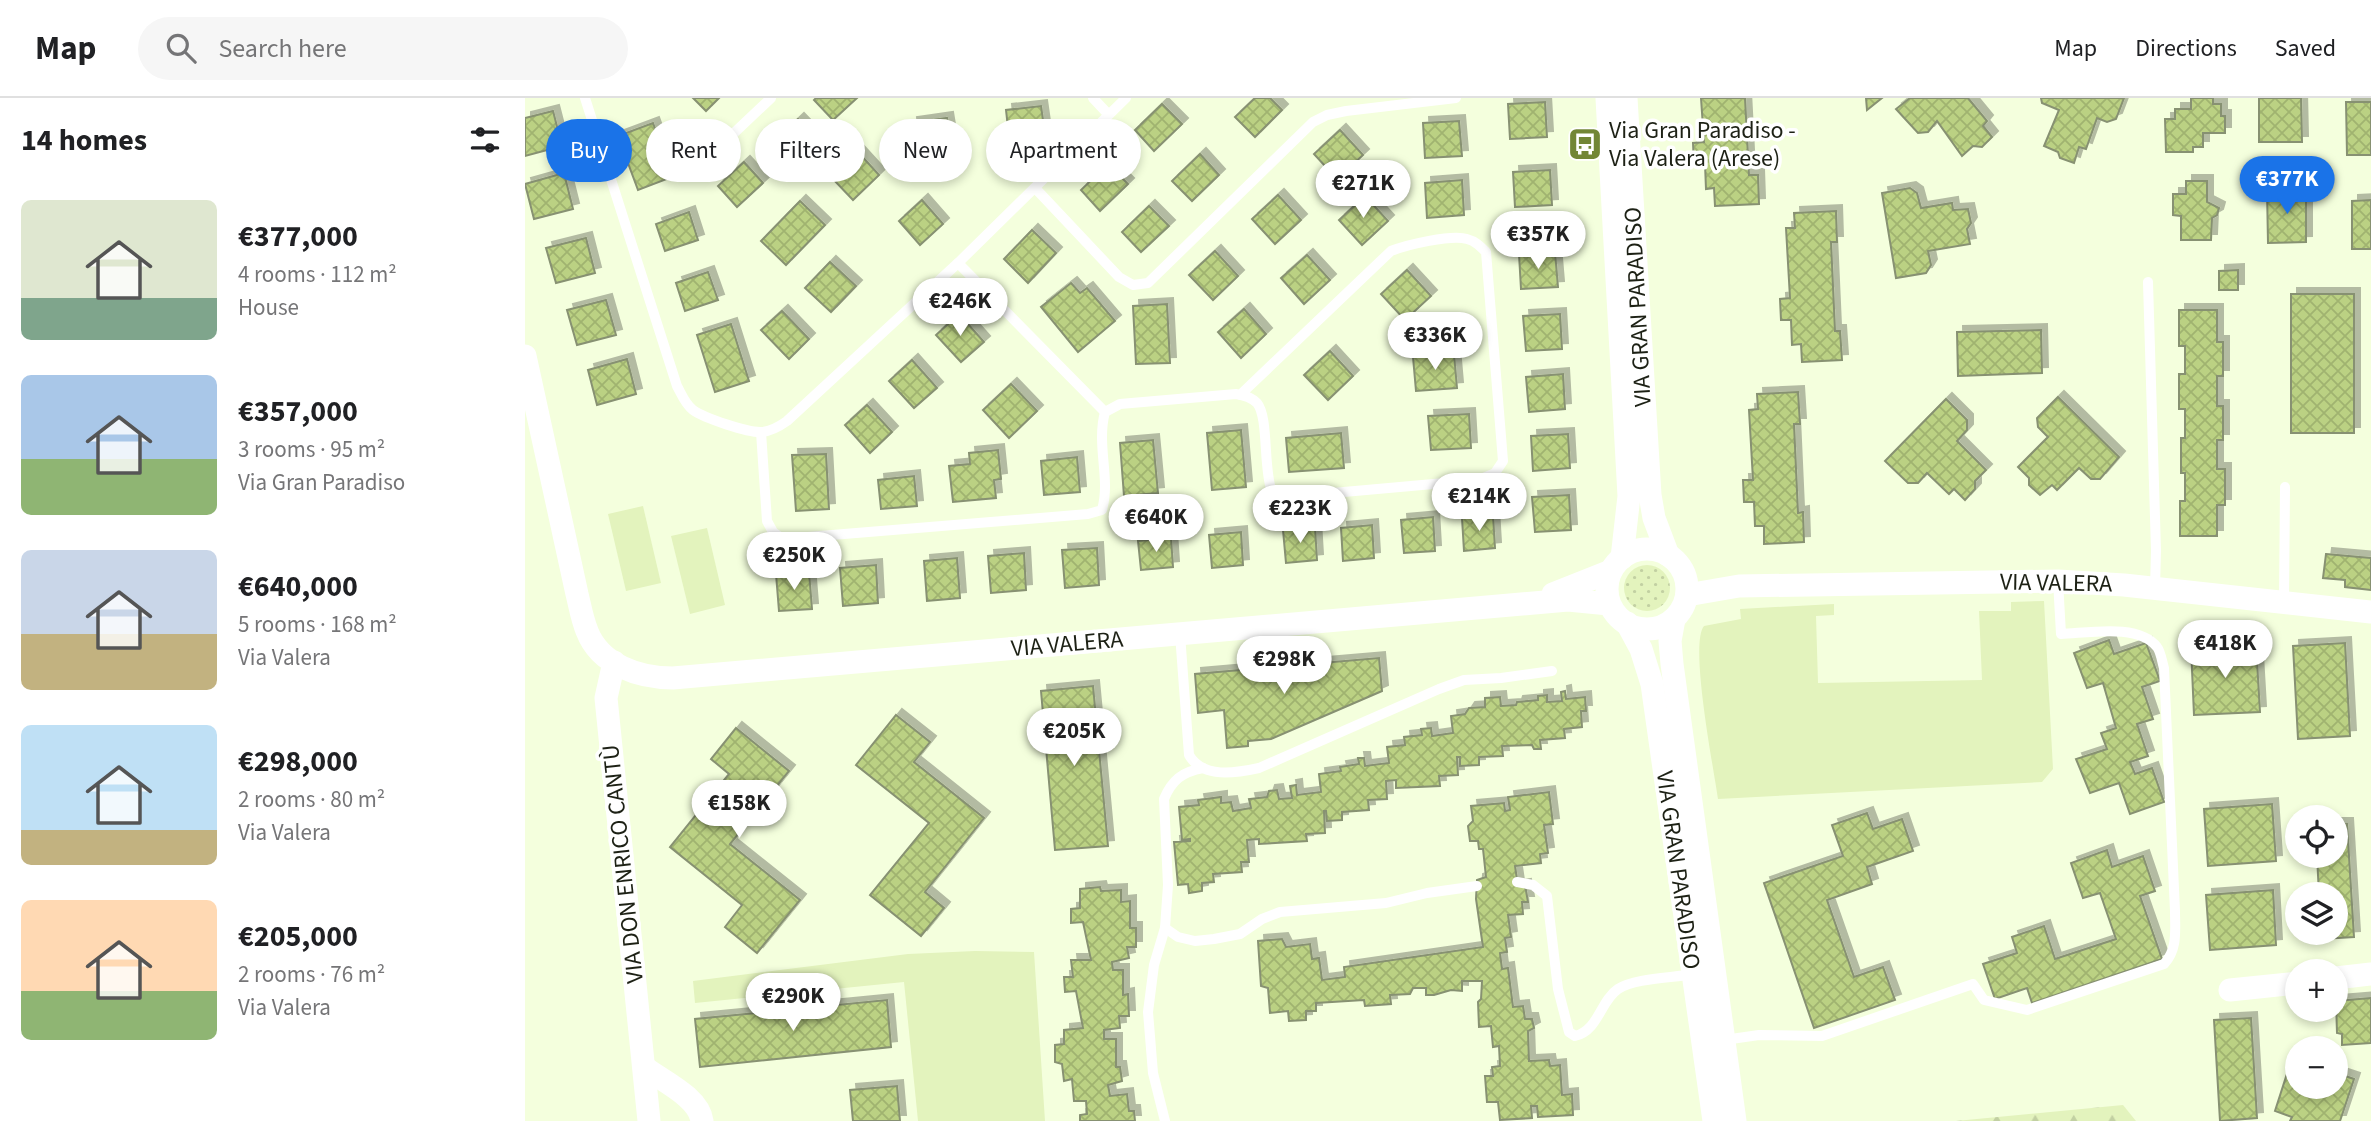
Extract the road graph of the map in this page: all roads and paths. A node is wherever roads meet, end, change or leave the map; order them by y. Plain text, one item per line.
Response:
1 (585, 98) edge
2 (771, 98) edge
3 (1093, 98) edge
4 (1126, 98) edge
5 (1456, 98) edge
6 (1607, 98) edge
7 (1626, 98) edge
8 (1108, 114) junction
9 (741, 126) edge
10 (1036, 189) junction
11 (958, 263) junction
12 (2148, 282) dead end
13 (525, 356) edge
14 (1240, 395) junction
15 (1105, 412) junction
16 (761, 432) junction
17 (2285, 487) dead end
18 (1668, 555) junction
19 (1617, 564) junction
20 (2058, 581) junction
21 (1686, 585) junction
22 (2155, 588) junction
23 (2284, 603) junction
24 (1609, 604) junction
25 (1524, 605) junction
26 (2371, 612) edge
27 (1674, 619) junction
28 (1627, 623) junction
29 (1180, 634) junction
30 (614, 662) junction
31 (1552, 671) dead end
32 (1203, 768) junction
33 (1517, 882) dead end
34 (1478, 886) dead end
35 (1164, 928) junction
36 (1693, 974) junction
37 (2371, 974) edge
38 (2348, 977) edge
39 (2285, 984) edge
40 (2230, 990) dead end
41 (1724, 1040) junction
42 (644, 1067) junction
43 (698, 1113) edge
44 (649, 1118) edge
45 (1165, 1121) edge
46 (1714, 1121) edge
47 (1735, 1121) edge

1 - 16 lane
2 - 9 lane
3 - 8 lane
4 - 8 lane
5 - 10 lane
6 - 19 street, VIA GRAN PARADISO
7 - 18 street, VIA GRAN PARADISO
8 - 10 lane
10 - 11 lane
11 - 15 lane
11 - 16 lane
12 - 22 lane
13 - 30 street
14 - 14 lane
14 - 15 lane
15 - 16 lane
17 - 23 lane
18 - 19 street
18 - 21 street
19 - 24 street
19 - 25 street, VIA VALERA
20 - 21 street, VIA VALERA
20 - 22 street, VIA VALERA
20 - 41 lane
21 - 27 street
22 - 23 street, VIA VALERA
23 - 26 street, VIA VALERA
24 - 25 street, VIA VALERA
24 - 28 street
25 - 29 street, VIA VALERA
27 - 28 street
27 - 41 street, VIA GRAN PARADISO
28 - 36 street, VIA GRAN PARADISO
29 - 30 street, VIA VALERA
29 - 32 lane
30 - 42 street, VIA DON ENRICO CANTÙ
31 - 32 lane
32 - 35 lane
33 - 36 lane
34 - 35 lane
35 - 45 lane
36 - 46 street, VIA GRAN PARADISO
37 - 38 street
39 - 40 street
41 - 47 street, VIA GRAN PARADISO
42 - 43 street, VIA DON ENRICO CANTÙ
42 - 44 street, VIA DON ENRICO CANTÙ
43 - 44 street, VIA DON ENRICO CANTÙ

